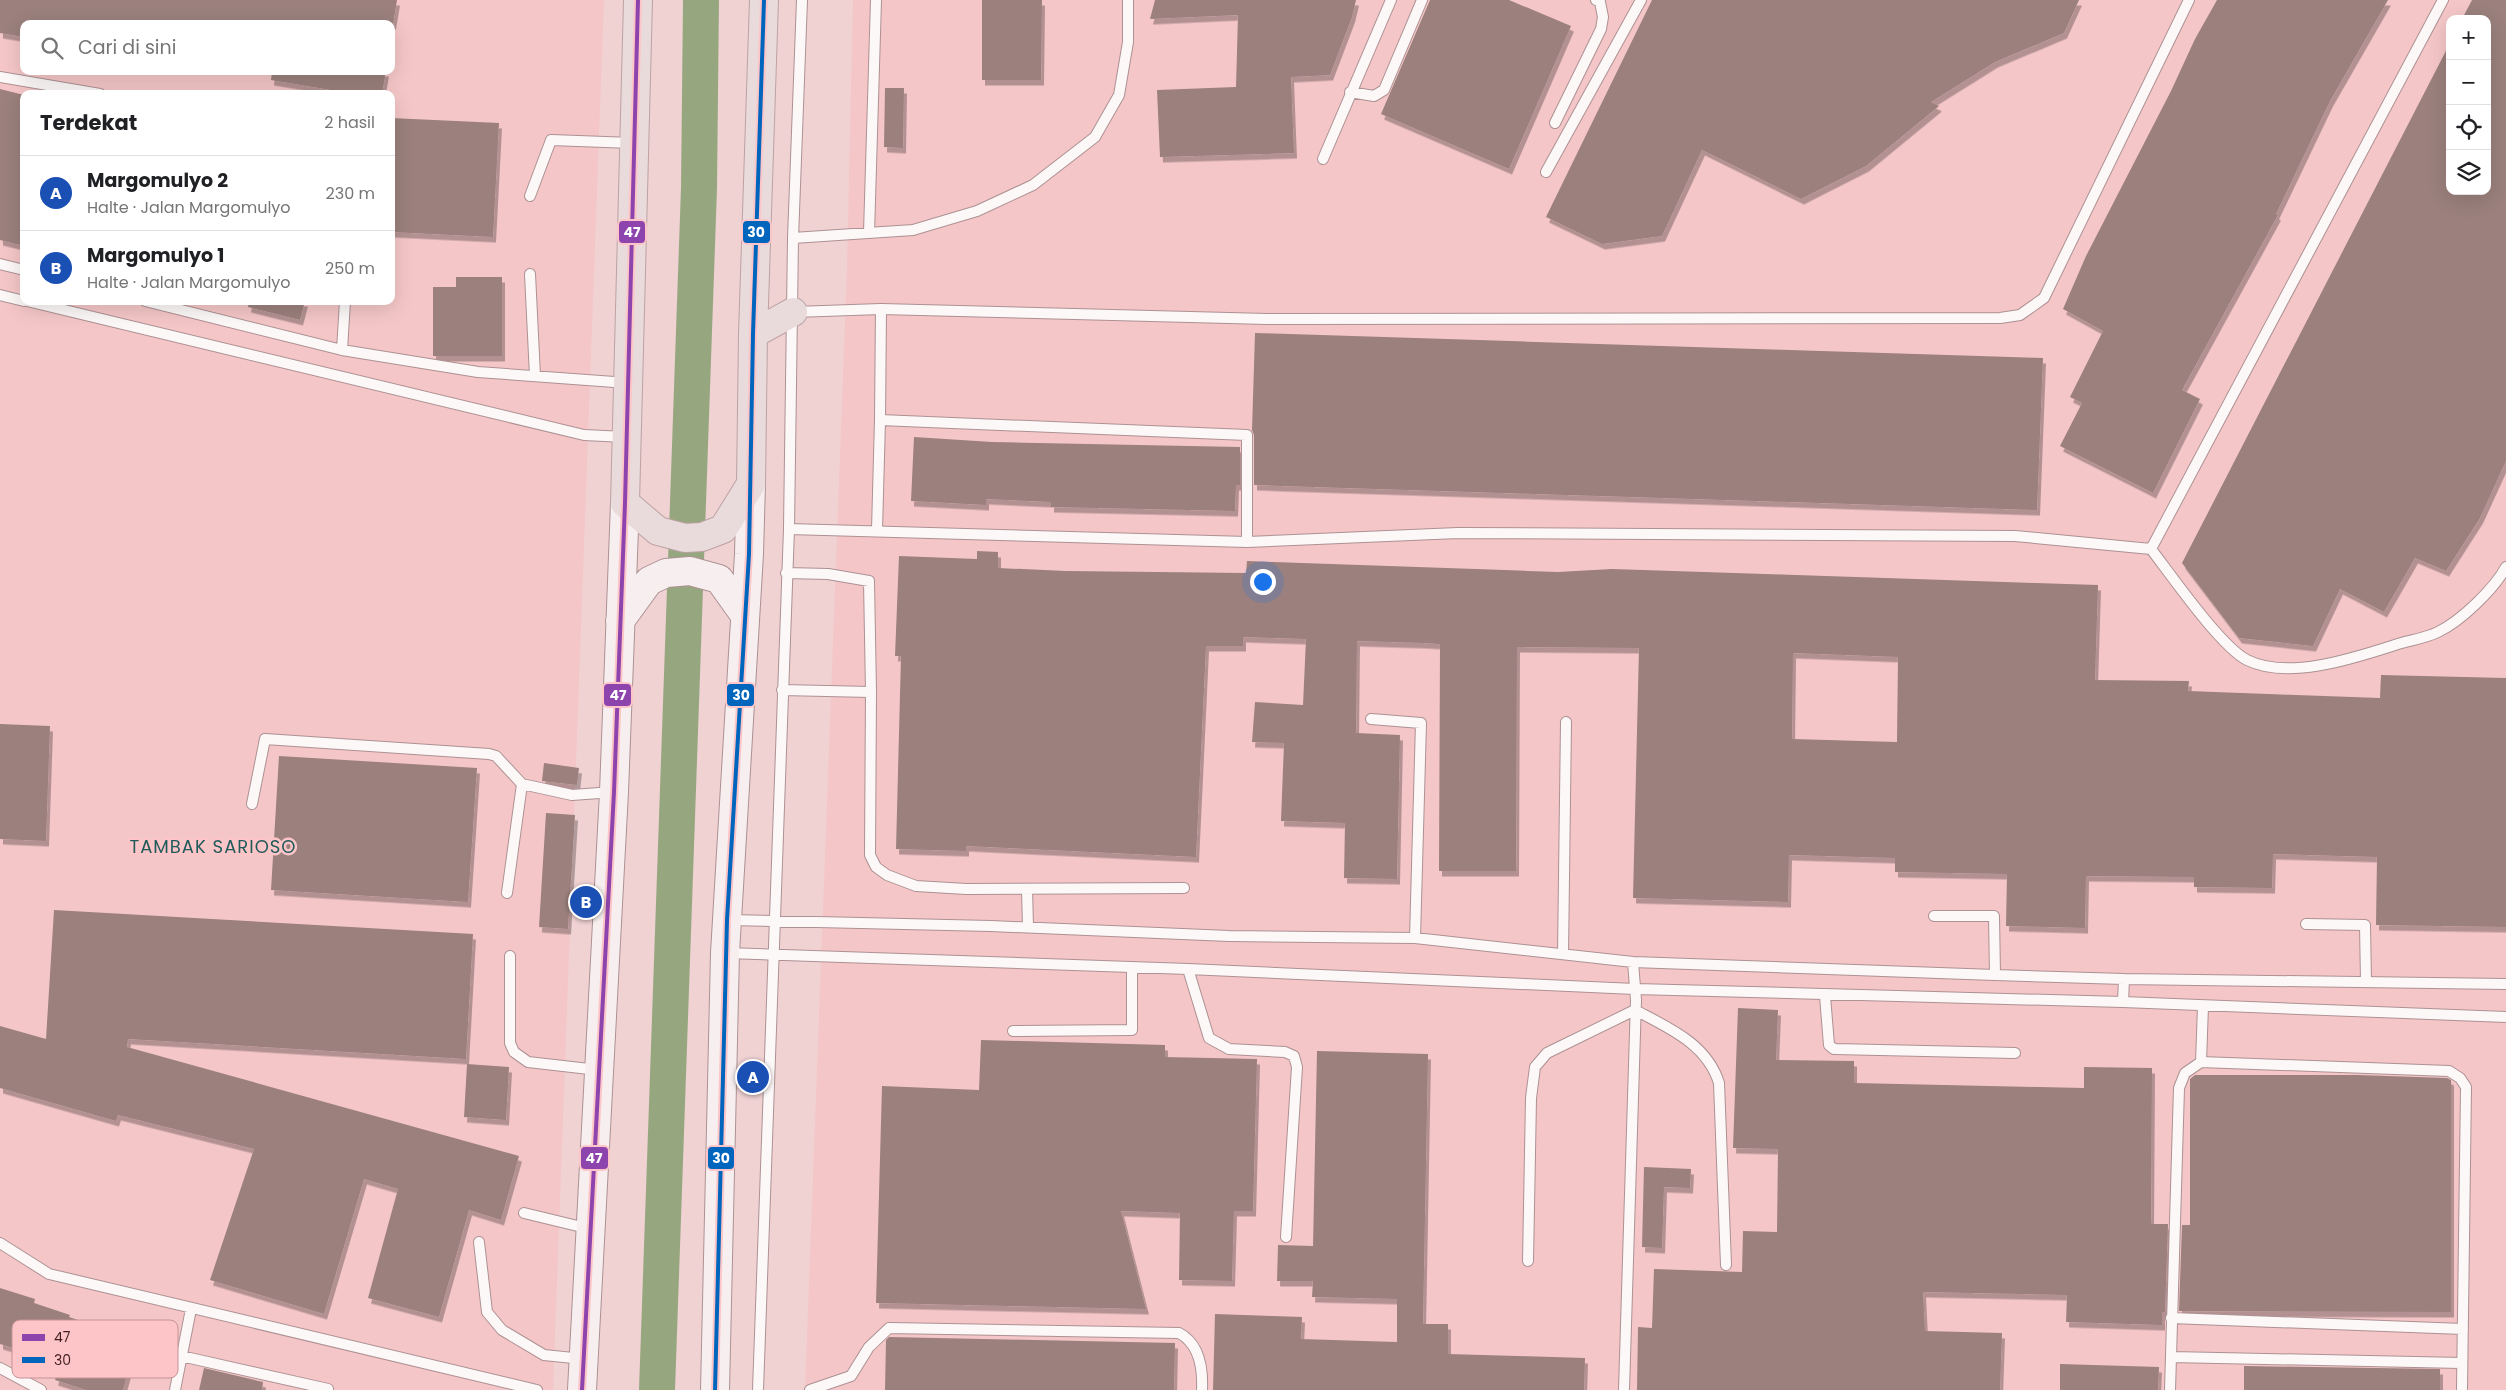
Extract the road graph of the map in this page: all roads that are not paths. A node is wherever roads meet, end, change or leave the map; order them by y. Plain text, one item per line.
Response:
1 (638, 0) edge
2 (764, 0) edge
3 (802, 0) edge
4 (876, 0) edge
5 (1128, 0) edge
6 (1390, 0) edge
7 (1422, 0) edge
8 (1596, 0) edge
9 (1641, 0) edge
10 (2189, 0) edge
11 (2443, 0) edge
12 (0, 77) edge
13 (76, 90) edge
14 (1350, 92) junction
15 (1555, 123) dead end
16 (633, 143) junction
17 (1323, 159) dead end
18 (1546, 172) dead end
19 (530, 196) dead end
20 (869, 234) junction
21 (793, 238) junction
22 (0, 264) edge
23 (20, 269) edge
24 (530, 274) dead end
25 (0, 295) edge
26 (20, 300) edge
27 (42, 305) edge
28 (161, 305) edge
29 (345, 305) edge
30 (882, 310) junction
31 (793, 312) junction
32 (753, 334) junction
33 (342, 350) junction
34 (535, 376) junction
35 (628, 383) junction
36 (880, 420) junction
37 (626, 438) junction
38 (751, 484) junction
39 (625, 503) junction
40 (789, 529) junction
41 (877, 530) junction
42 (1247, 542) junction
43 (2151, 549) junction
44 (2506, 567) edge
45 (786, 573) junction
46 (744, 614) junction
47 (620, 621) junction
48 (782, 690) junction
49 (871, 692) junction
50 (1371, 718) dead end
51 (1566, 722) dead end
52 (522, 784) junction
53 (614, 792) junction
54 (252, 804) dead end
55 (1184, 888) dead end
56 (1027, 889) junction
57 (507, 893) dead end
58 (1934, 916) dead end
59 (727, 920) junction
60 (776, 921) junction
61 (2306, 924) dead end
62 (1028, 927) junction
63 (1415, 938) junction
64 (725, 953) junction
65 (1563, 954) junction
66 (774, 955) junction
67 (510, 956) dead end
68 (1633, 962) junction
69 (1132, 968) junction
70 (1188, 969) junction
71 (1995, 975) junction
72 (2124, 979) junction
73 (2366, 982) junction
74 (2506, 984) edge
75 (1635, 990) junction
76 (1825, 996) junction
77 (2124, 1002) junction
78 (2203, 1006) junction
79 (1635, 1010) junction
80 (2506, 1017) edge
81 (1013, 1031) dead end
82 (2015, 1053) dead end
83 (2201, 1062) junction
84 (599, 1070) junction
85 (524, 1213) dead end
86 (591, 1229) junction
87 (1286, 1237) dead end
88 (479, 1242) dead end
89 (0, 1243) edge
90 (1528, 1261) dead end
91 (1726, 1265) dead end
92 (191, 1309) junction
93 (2171, 1318) junction
94 (2464, 1329) junction
95 (182, 1356) junction
96 (2171, 1357) junction
97 (584, 1359) junction
98 (2462, 1363) junction
99 (0, 1368) edge
100 (12, 1374) edge
101 (178, 1375) edge
102 (19, 1378) edge
103 (328, 1389) edge
104 (41, 1390) edge
105 (537, 1390) edge
106 (582, 1390) edge
107 (715, 1390) edge
108 (758, 1390) edge
109 (810, 1390) edge
110 (1202, 1390) edge
111 (1624, 1390) edge
112 (2170, 1390) edge
113 (2462, 1390) edge

1 - 16 highway
2 - 32 highway
3 - 21 lane
4 - 20 lane
5 - 20 lane
6 - 14 lane
7 - 14 lane
8 - 15 lane
9 - 18 lane
10 - 30 lane
11 - 43 lane
12 - 13 lane
14 - 17 lane
16 - 19 lane
16 - 35 highway
20 - 21 lane
21 - 31 lane
22 - 23 lane
24 - 34 lane
25 - 26 lane
27 - 37 lane
28 - 33 lane
29 - 33 lane
30 - 31 lane
30 - 36 lane
31 - 32 highway
31 - 40 lane
32 - 38 highway
33 - 34 lane
34 - 35 lane
35 - 37 highway
36 - 41 lane
36 - 42 lane
37 - 39 highway
38 - 39 highway
38 - 46 main road
39 - 47 main road
40 - 41 lane
40 - 45 lane
41 - 42 lane
42 - 43 lane
43 - 44 lane
45 - 48 lane
45 - 49 lane
46 - 47 main road
46 - 59 main road
47 - 53 main road
48 - 49 lane
48 - 60 lane
49 - 56 lane
50 - 63 lane
51 - 65 lane
52 - 53 lane
52 - 54 lane
52 - 57 lane
53 - 84 main road
55 - 56 lane
56 - 62 lane
58 - 71 lane
59 - 60 lane
59 - 64 main road
60 - 62 lane
60 - 66 lane
61 - 73 lane
62 - 63 lane
63 - 65 lane
64 - 66 lane
64 - 107 main road
65 - 68 lane
66 - 69 lane
66 - 108 lane
67 - 84 lane
68 - 71 lane
68 - 75 lane
69 - 70 lane
69 - 81 lane
70 - 75 lane
70 - 87 lane
71 - 72 lane
72 - 73 lane
72 - 77 lane
73 - 74 lane
75 - 76 lane
75 - 79 lane
76 - 77 lane
76 - 82 lane
77 - 78 lane
78 - 80 lane
78 - 83 lane
79 - 90 lane
79 - 91 lane
79 - 111 lane
83 - 93 lane
83 - 94 lane
84 - 86 main road
85 - 86 lane
86 - 97 main road
88 - 97 lane
89 - 92 lane
92 - 95 lane
92 - 105 lane
93 - 94 lane
93 - 96 lane
94 - 98 lane
95 - 101 lane
95 - 103 lane
96 - 98 lane
96 - 112 lane
97 - 106 main road
98 - 113 lane
99 - 100 lane
102 - 104 lane
109 - 110 lane

